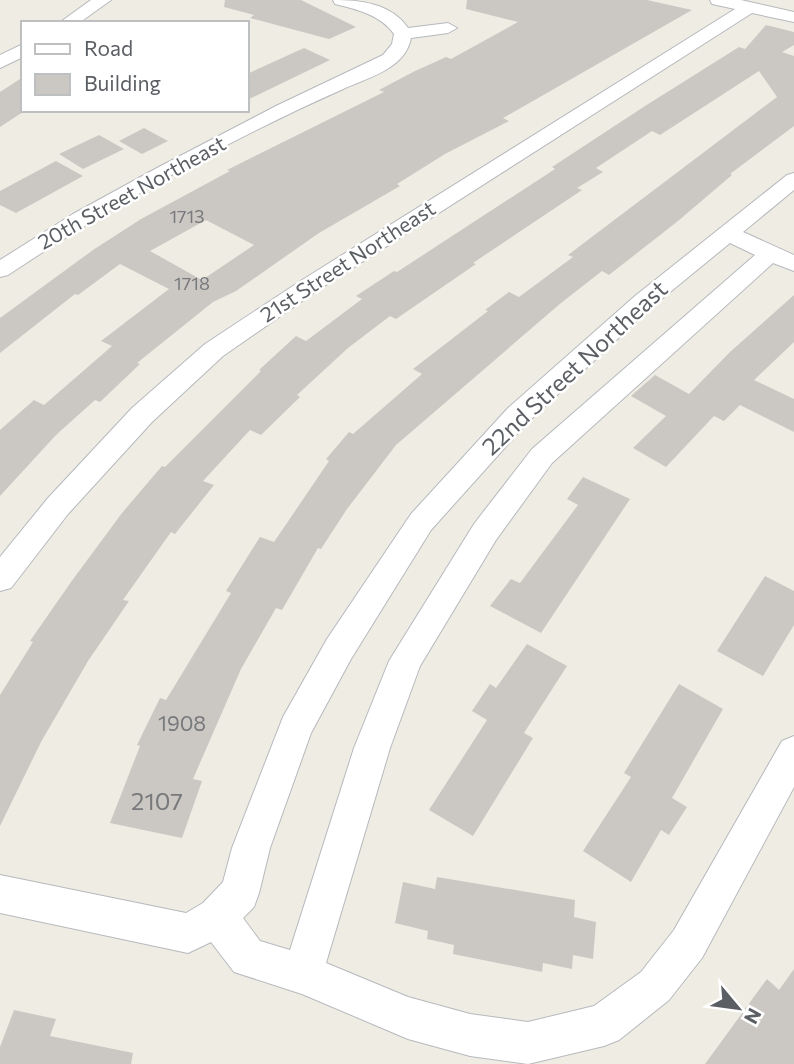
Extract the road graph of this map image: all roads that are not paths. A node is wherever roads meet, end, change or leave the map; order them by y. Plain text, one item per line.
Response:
1 (103, 0) edge
2 (341, 0) edge
3 (718, 0) edge
4 (749, 7) junction
5 (794, 17) edge
6 (70, 21) edge
7 (448, 28) dead end
8 (403, 34) junction
9 (21, 50) edge
10 (0, 63) edge
11 (794, 179) edge
12 (727, 233) junction
13 (783, 259) edge
14 (0, 270) edge
15 (0, 579) edge
16 (794, 752) edge
17 (0, 894) edge
18 (217, 918) junction
19 (303, 974) junction

1 - 6 street
2 - 8 street
3 - 4 street
4 - 5 street
4 - 15 street, 21st Street Northeast
7 - 8 street
8 - 14 street, 20th Street Northeast
9 - 10 street
11 - 12 street, 22nd Street Northeast
12 - 13 street
12 - 18 street, 22nd Street Northeast
13 - 19 street
16 - 19 street
17 - 18 street
18 - 19 street

